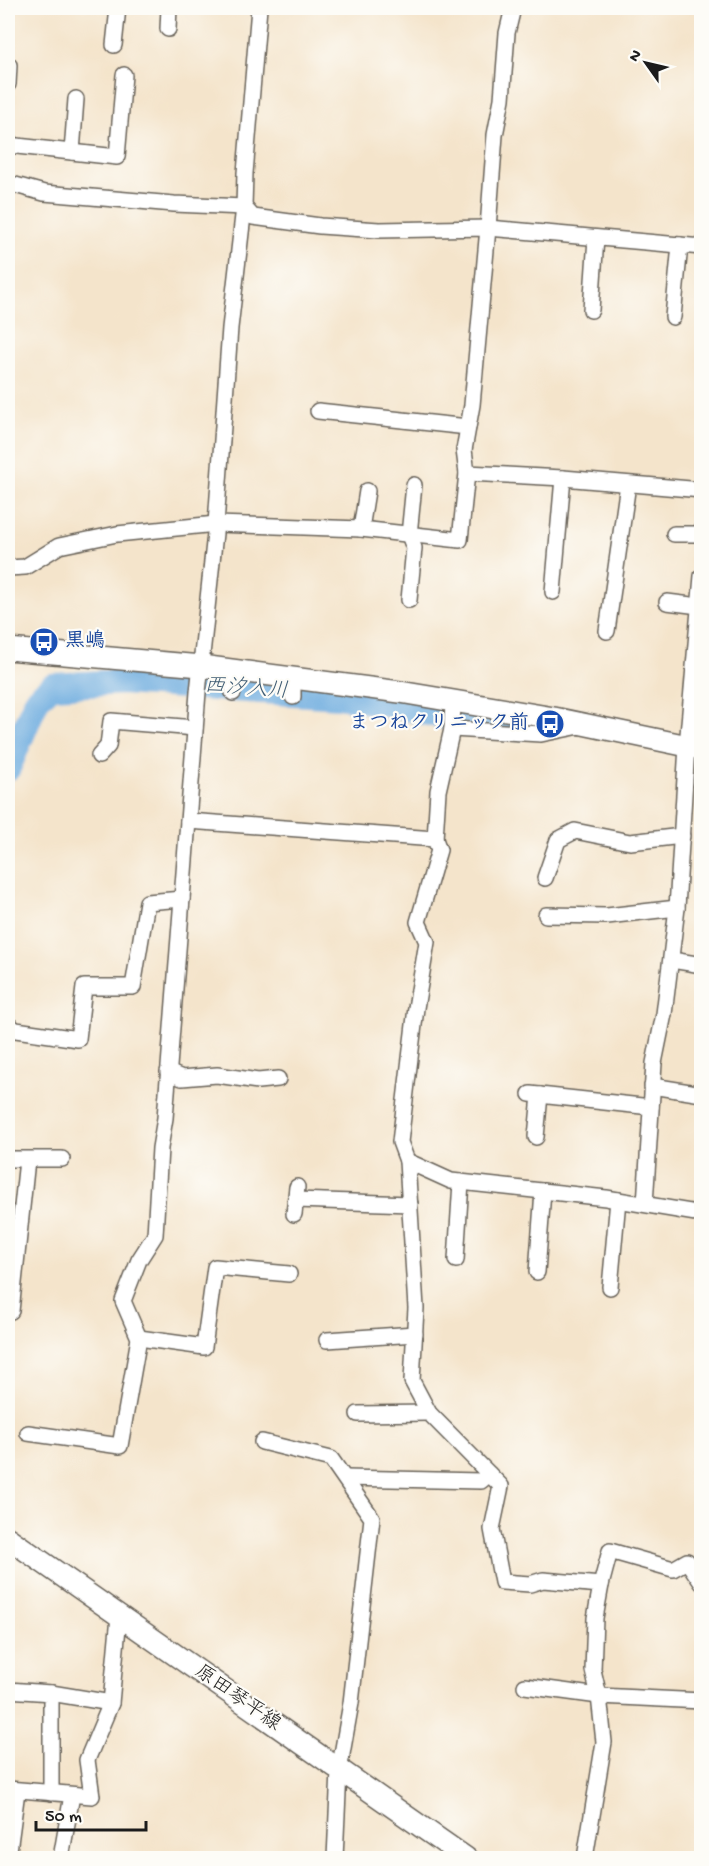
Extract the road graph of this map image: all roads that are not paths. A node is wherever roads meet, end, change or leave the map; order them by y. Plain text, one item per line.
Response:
1 (118, 8) edge
2 (169, 8) edge
3 (259, 8) edge
4 (513, 8) edge
5 (168, 29) dead end
6 (114, 45) dead end
7 (8, 65) edge
8 (124, 75) dead end
9 (8, 84) edge
10 (76, 99) dead end
11 (8, 145) edge
12 (72, 152) junction
13 (8, 183) edge
14 (244, 207) junction
15 (488, 228) junction
16 (596, 238) junction
17 (680, 244) junction
18 (702, 247) edge
19 (591, 310) dead end
20 (673, 317) dead end
21 (318, 411) dead end
22 (369, 417) junction
23 (468, 427) junction
24 (368, 432) dead end
25 (467, 474) junction
26 (562, 478) junction
27 (628, 484) junction
28 (414, 485) dead end
29 (702, 490) edge
30 (367, 491) dead end
31 (216, 524) junction
32 (362, 529) junction
33 (674, 534) dead end
34 (702, 534) edge
35 (409, 535) junction
36 (8, 568) edge
37 (702, 576) edge
38 (553, 592) dead end
39 (409, 600) dead end
40 (667, 602) dead end
41 (699, 606) junction
42 (607, 631) dead end
43 (8, 649) edge
44 (200, 680) junction
45 (453, 715) junction
46 (695, 720) edge
47 (589, 725) junction
48 (195, 728) junction
49 (694, 748) edge
50 (99, 756) dead end
51 (188, 820) junction
52 (682, 836) junction
53 (435, 838) junction
54 (545, 878) dead end
55 (182, 899) junction
56 (677, 908) junction
57 (546, 915) dead end
58 (672, 960) junction
59 (702, 965) edge
60 (8, 1025) edge
61 (168, 1072) junction
62 (278, 1079) dead end
63 (652, 1086) junction
64 (702, 1094) edge
65 (651, 1107) junction
66 (536, 1137) dead end
67 (8, 1159) edge
68 (62, 1159) dead end
69 (27, 1160) junction
70 (407, 1161) junction
71 (461, 1182) junction
72 (543, 1191) junction
73 (296, 1200) dead end
74 (618, 1200) junction
75 (410, 1204) junction
76 (645, 1204) junction
77 (702, 1214) edge
78 (456, 1260) dead end
79 (537, 1272) dead end
80 (289, 1275) dead end
81 (610, 1287) dead end
82 (8, 1310) edge
83 (415, 1334) junction
84 (139, 1338) junction
85 (327, 1340) dead end
86 (429, 1413) junction
87 (358, 1414) dead end
88 (28, 1433) dead end
89 (262, 1442) dead end
90 (489, 1474) junction
91 (345, 1478) junction
92 (8, 1538) edge
93 (702, 1583) edge
94 (601, 1585) junction
95 (119, 1616) junction
96 (525, 1686) dead end
97 (8, 1690) edge
98 (51, 1693) junction
99 (599, 1696) junction
100 (702, 1701) edge
101 (111, 1703) junction
102 (339, 1771) junction
103 (12, 1790) edge
104 (51, 1793) junction
105 (72, 1795) junction
106 (8, 1858) edge
107 (62, 1858) edge
108 (335, 1858) edge
109 (466, 1858) edge
110 (585, 1858) edge

1 - 6 street
2 - 5 street
3 - 14 street
4 - 15 street
7 - 9 street
8 - 12 street
10 - 12 street
11 - 12 street
13 - 14 street
14 - 15 street
14 - 31 street
15 - 16 street
15 - 23 street
16 - 17 street
16 - 19 street
17 - 18 street
17 - 20 street
21 - 22 street
22 - 23 street
22 - 24 street
23 - 25 street
25 - 26 street
25 - 35 street
26 - 27 street
26 - 38 street
27 - 29 street
27 - 42 street
28 - 35 street
30 - 32 street
31 - 32 street
31 - 36 street
31 - 44 street
32 - 35 street
33 - 34 street
35 - 39 street
37 - 41 street
40 - 41 street
41 - 46 street
43 - 44 street
44 - 45 street
44 - 48 street
45 - 47 street
45 - 47 street
45 - 53 street
46 - 49 street
47 - 49 street
48 - 50 street
48 - 51 street
49 - 52 street
51 - 53 street
51 - 55 street
52 - 54 street
52 - 56 street
53 - 70 street
55 - 60 street
55 - 61 street
56 - 57 street
56 - 58 street
58 - 59 street
58 - 63 street
61 - 62 street
61 - 84 street
63 - 64 street
63 - 65 street
65 - 66 street
65 - 76 street
67 - 69 street
68 - 69 street
69 - 82 street
70 - 71 street
70 - 75 street
71 - 72 street
71 - 78 street
72 - 74 street
72 - 79 street
73 - 75 street
74 - 76 street
74 - 81 street
75 - 83 street
76 - 77 street
80 - 84 street
83 - 85 street
83 - 86 street
84 - 88 street
86 - 87 street
86 - 90 street
89 - 91 street
90 - 91 street
90 - 94 street
91 - 102 street
92 - 95 street, 原田琴平線
93 - 94 street
94 - 99 street
95 - 101 street
95 - 102 street, 原田琴平線
96 - 99 street
97 - 98 street
98 - 101 street
98 - 104 street
99 - 100 street
99 - 110 street
101 - 105 street
102 - 108 street
102 - 109 street, 原田琴平線
103 - 104 street
103 - 106 street
104 - 105 street
105 - 107 street

